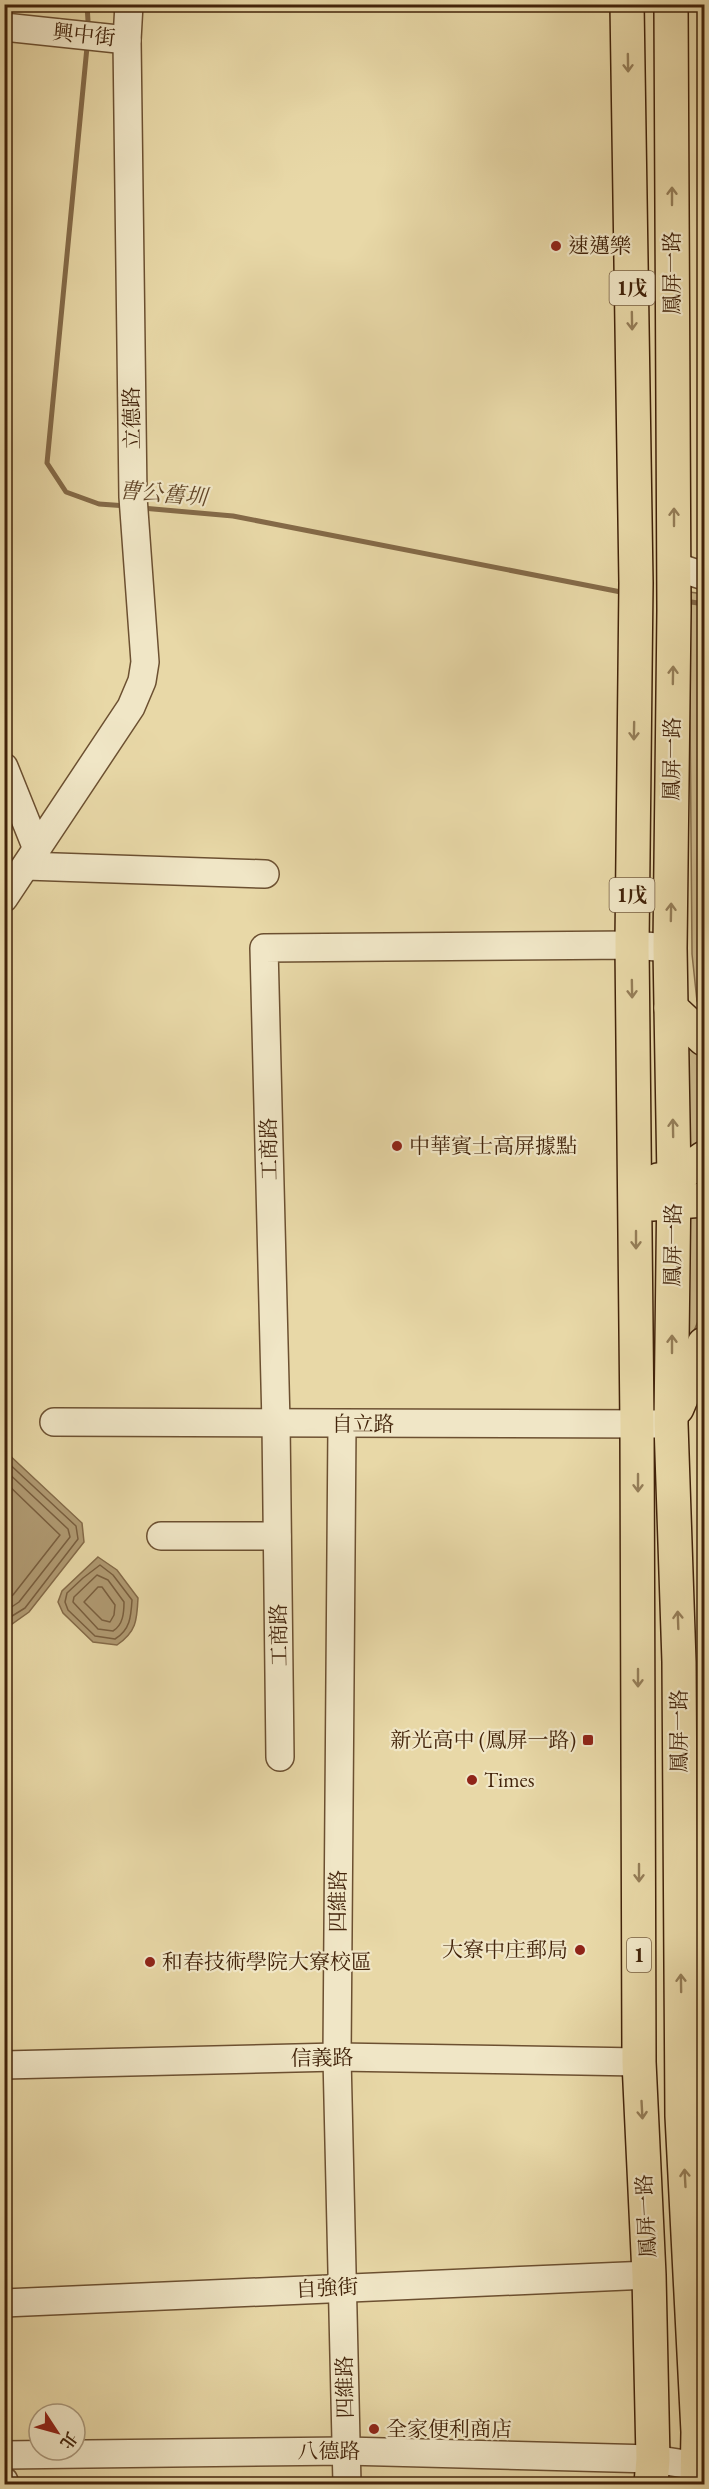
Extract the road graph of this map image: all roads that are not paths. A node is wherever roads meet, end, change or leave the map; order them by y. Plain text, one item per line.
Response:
1 (129, 4) edge
2 (627, 4) edge
3 (671, 4) edge
4 (4, 27) edge
5 (127, 40) junction
6 (684, 572) edge
7 (4, 767) edge
8 (31, 857) junction
9 (265, 874) dead end
10 (4, 898) edge
11 (632, 945) junction
12 (670, 948) junction
13 (671, 1008) junction
14 (705, 1039) edge
15 (705, 1158) edge
16 (673, 1191) junction
17 (635, 1193) junction
18 (705, 1200) edge
19 (703, 1352) edge
20 (54, 1422) dead end
21 (276, 1423) junction
22 (671, 1424) junction
23 (342, 1425) junction
24 (637, 1425) junction
25 (161, 1536) dead end
26 (277, 1536) junction
27 (280, 1757) dead end
28 (337, 2057) junction
29 (639, 2062) junction
30 (4, 2065) edge
31 (649, 2275) junction
32 (344, 2287) junction
33 (4, 2303) edge
34 (346, 2451) junction
35 (4, 2455) edge
36 (652, 2472) edge
37 (700, 2473) edge
38 (347, 2484) edge

1 - 5 street, 立德路
2 -> 11 main road, 鳳屏一路 / 1戊
6 -> 3 main road, 鳳屏一路 / 1戊
4 - 5 street, 興中街
5 - 8 street, 立德路
12 -> 6 main road, 鳳屏一路 / 1戊
7 - 8 street
8 - 9 street
8 - 10 street, 立德路
11 - 12 street, 工商路
11 -> 17 main road, 鳳屏一路 / 1戊
11 - 21 street, 工商路
12 - 13 main road, 鳳屏一路 / 1戊
13 - 14 main road
16 -> 13 main road, 鳳屏一路 / 1戊
15 - 16 main road
16 - 17 main road
16 - 18 main road
22 -> 16 main road, 鳳屏一路 / 1戊
17 -> 24 main road, 鳳屏一路 / 1戊
19 - 22 main road, 1
20 - 21 street, 自立路
21 - 23 street, 自立路
21 - 26 street, 工商路
22 - 24 street, 自立路
37 -> 22 main road, 鳳屏一路 / 1
23 - 24 street, 自立路
23 - 28 street, 四維路
24 -> 29 main road, 鳳屏一路 / 1
25 - 26 street
26 - 27 street, 工商路
28 - 29 street, 信義路
28 - 30 street, 信義路
28 - 32 street, 四維路
29 -> 31 main road, 鳳屏一路 / 1
31 - 32 street, 自強街
31 - 36 main road, 鳳屏一路 / 1
32 - 33 street, 自強街
32 - 34 street, 四維路
34 - 35 street, 八德路
34 - 36 street, 八德路
34 - 38 street, 四維路
36 - 37 street, 八德路

